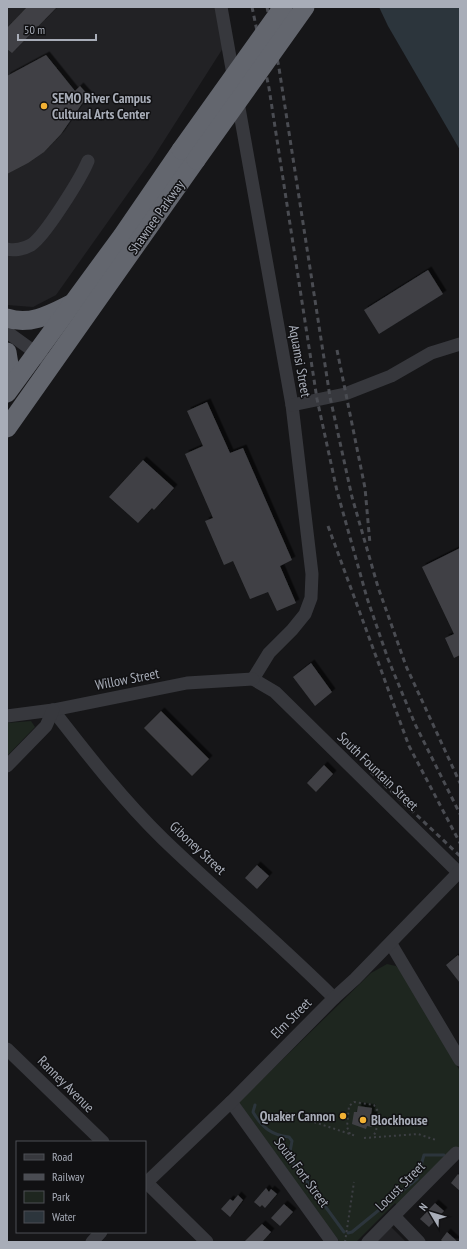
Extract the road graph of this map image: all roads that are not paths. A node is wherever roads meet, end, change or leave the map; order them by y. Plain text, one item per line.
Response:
1 (221, 7) edge
2 (283, 7) edge
3 (306, 7) edge
4 (189, 155) junction
5 (88, 161) dead end
6 (7, 249) edge
7 (74, 302) junction
8 (7, 318) edge
9 (7, 332) edge
10 (460, 344) edge
11 (7, 352) edge
12 (37, 353) junction
13 (52, 365) junction
14 (7, 386) edge
15 (7, 394) edge
16 (292, 405) junction
17 (7, 428) edge
18 (253, 679) junction
19 (53, 710) junction
20 (7, 716) edge
21 (7, 766) edge
22 (459, 872) edge
23 (391, 944) junction
24 (334, 998) junction
25 (7, 1049) edge
26 (460, 1060) edge
27 (231, 1102) junction
28 (101, 1141) edge
29 (456, 1153) dead end
30 (146, 1182) edge
31 (146, 1184) edge
32 (394, 1216) junction
33 (100, 1233) edge
34 (92, 1242) edge
35 (207, 1242) edge
36 (332, 1242) edge
37 (368, 1242) edge
38 (419, 1242) edge

1 - 16 street, Aquamsi Street
2 - 4 highway, Shawnee Parkway, bridge
3 - 4 highway, Shawnee Parkway, bridge
4 - 7 highway, Shawnee Parkway
4 - 13 highway, Shawnee Parkway
5 - 6 street
7 - 8 highway
7 - 12 highway, Shawnee Parkway
9 - 12 street
10 - 16 street
11 - 14 highway
12 - 13 street
12 - 15 highway, Shawnee Parkway
13 - 17 highway, Shawnee Parkway
16 - 18 street, Aquamsi Street
18 - 19 street, Willow Street
18 - 22 street, South Fountain Street
19 - 20 street, Willow Street
19 - 21 street
19 - 24 street, Giboney Street
22 - 23 street, Elm Street
23 - 24 street, Elm Street
23 - 26 street
24 - 27 street, Elm Street
25 - 28 street, Ranney Avenue
27 - 30 street, Elm Street
27 - 36 street, South Fort Street
29 - 32 street, Locust Street
31 - 35 street
32 - 37 street, Locust Street
32 - 38 street
33 - 34 street

